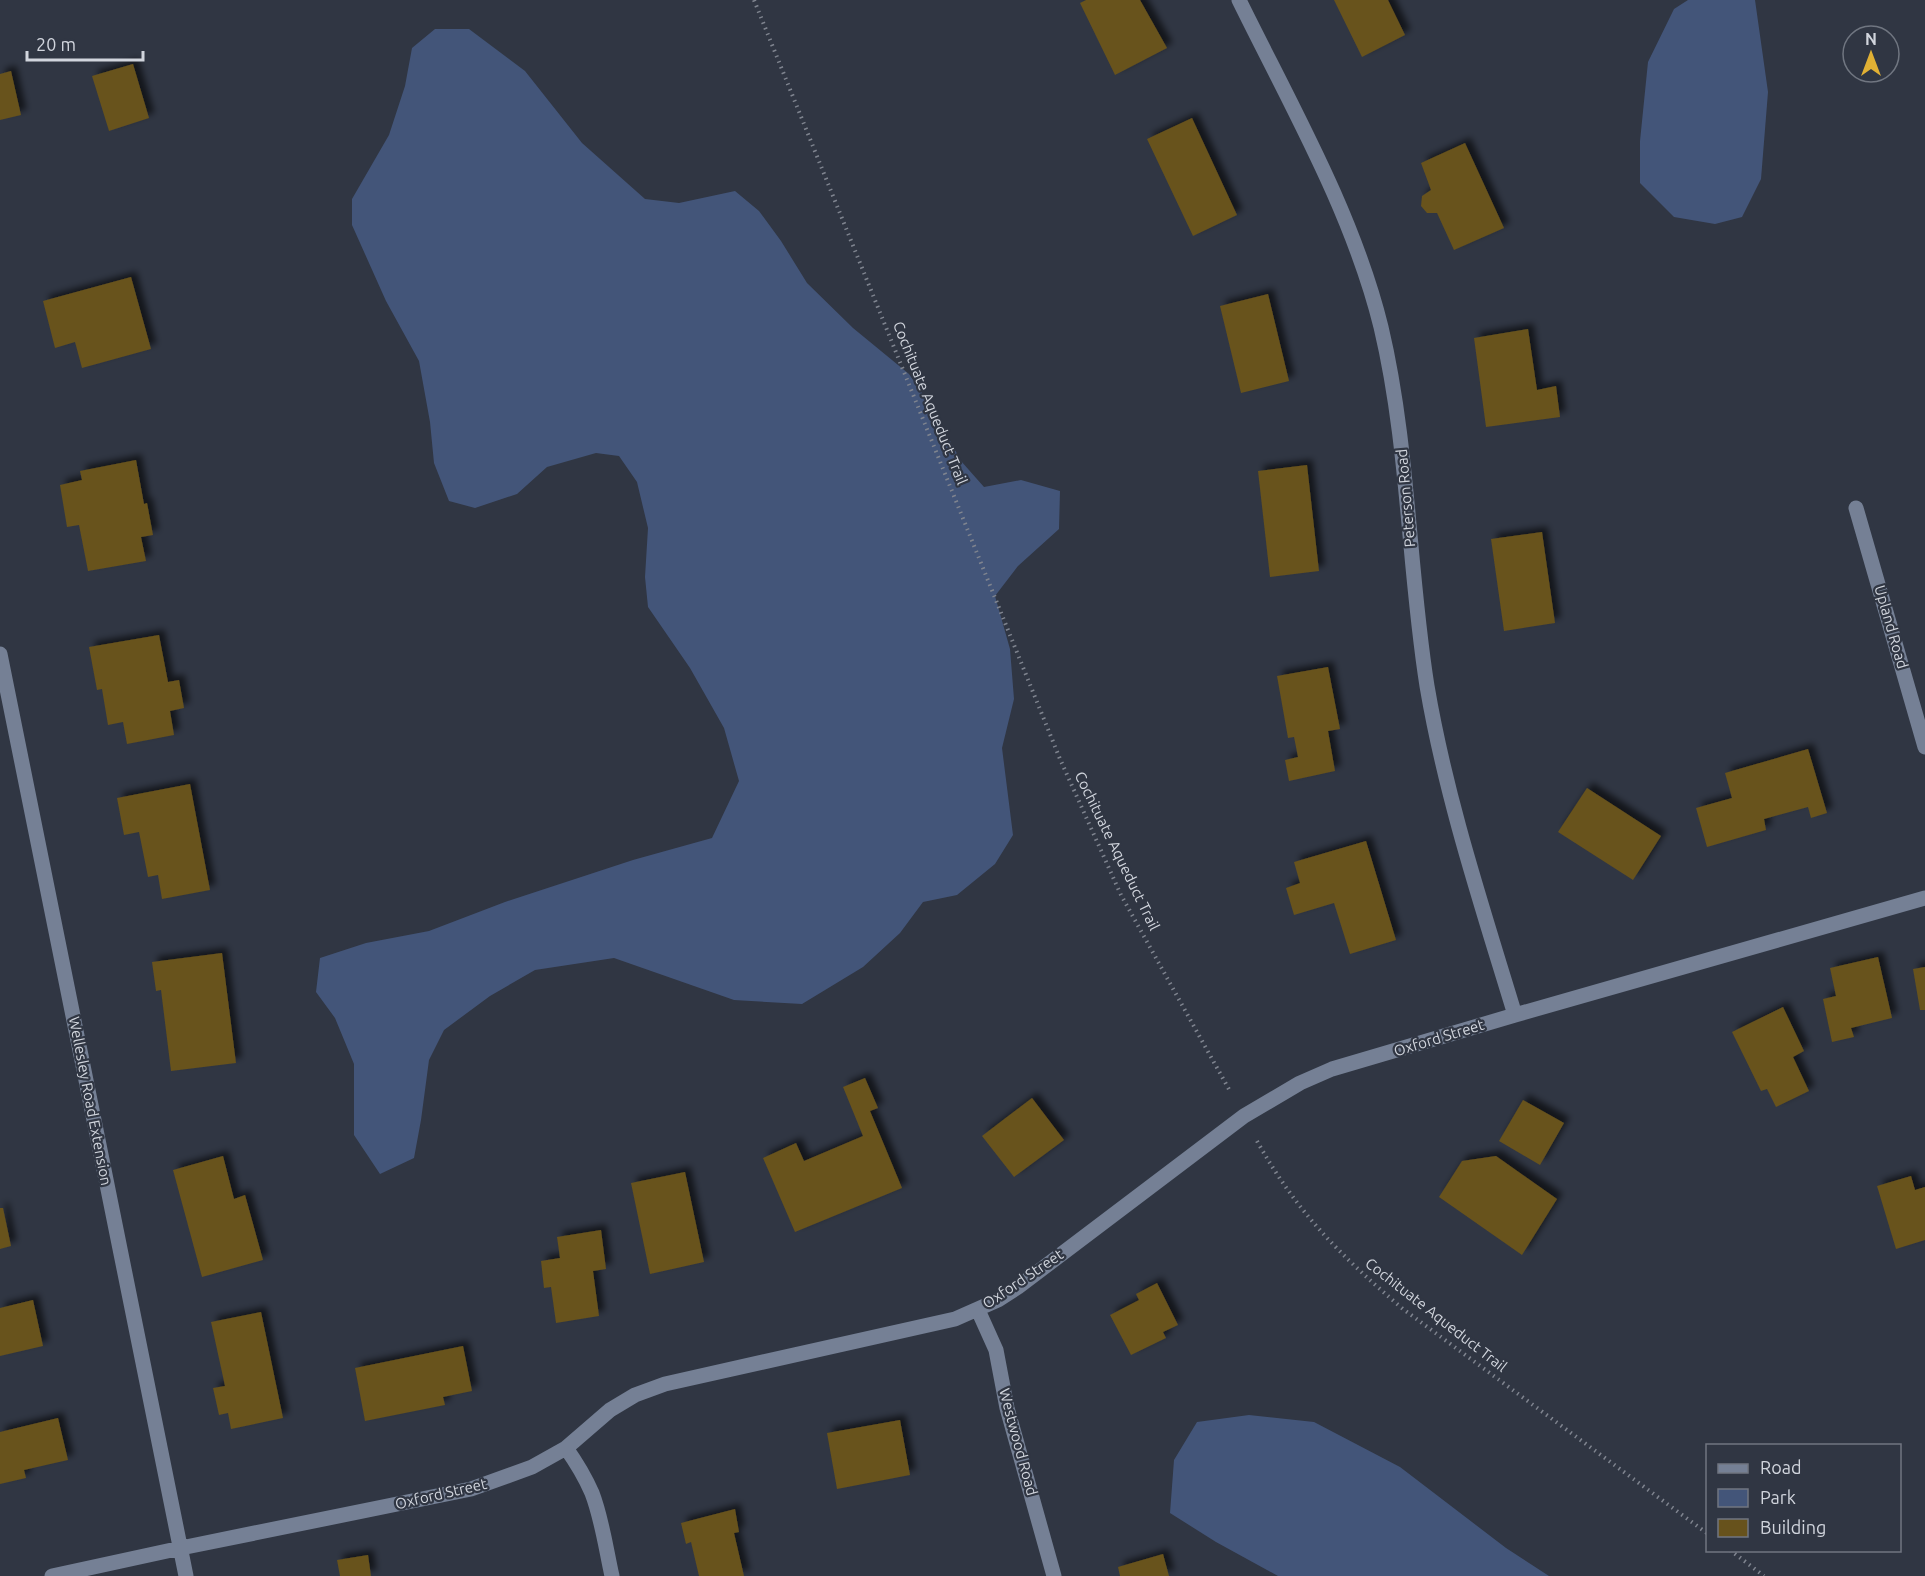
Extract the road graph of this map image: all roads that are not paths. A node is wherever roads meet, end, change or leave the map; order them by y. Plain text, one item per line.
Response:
1 (1239, 0) edge
2 (1856, 508) dead end
3 (0, 654) edge
4 (1925, 747) edge
5 (1925, 898) edge
6 (1515, 1015) junction
7 (978, 1310) junction
8 (566, 1448) junction
9 (181, 1548) junction
10 (52, 1576) edge
11 (186, 1576) edge
12 (612, 1576) edge
13 (1054, 1576) edge

1 - 6 street, Peterson Road
2 - 4 street, Upland Road
3 - 9 street, Wellesley Road Extension
5 - 6 street, Oxford Street
6 - 7 street, Oxford Street
7 - 8 street, Oxford Street
7 - 13 street, Westwood Road
8 - 9 street, Oxford Street
8 - 12 street
9 - 10 street, Oxford Street
9 - 11 street, Wellesley Road Extension

